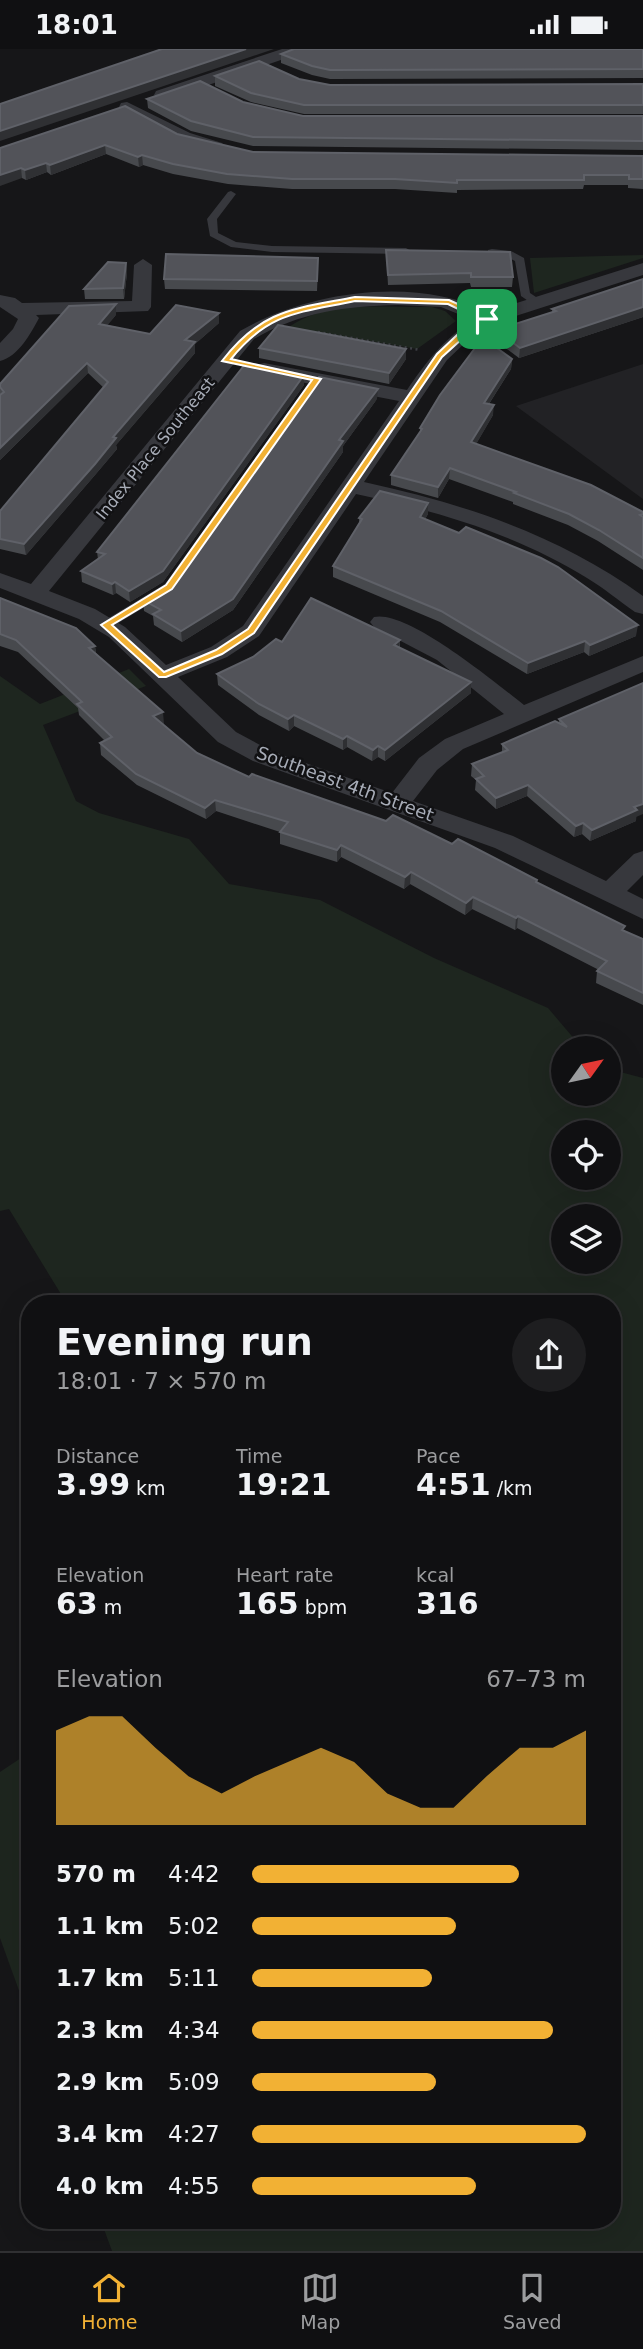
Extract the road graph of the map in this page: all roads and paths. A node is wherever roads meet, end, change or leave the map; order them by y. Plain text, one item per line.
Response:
1 (298, 49) edge
2 (259, 62) junction
3 (285, 74) edge
4 (127, 107) junction
5 (108, 114) edge
6 (229, 149) edge
7 (231, 194) dead end
8 (417, 251) edge
9 (483, 252) edge
10 (143, 265) dead end
11 (643, 269) edge
12 (0, 301) edge
13 (538, 303) junction
14 (19, 309) junction
15 (487, 319) junction
16 (266, 323) junction
17 (441, 354) junction
18 (0, 355) edge
19 (226, 361) junction
20 (317, 379) junction
21 (412, 397) junction
22 (351, 486) junction
23 (0, 580) edge
24 (36, 592) junction
25 (643, 607) edge
26 (382, 622) dead end
27 (106, 625) junction
28 (643, 663) edge
29 (163, 675) junction
30 (520, 714) junction
31 (397, 804) junction
32 (643, 860) edge
33 (609, 893) junction
34 (643, 910) edge

1 - 2 street
2 - 3 street
2 - 4 street
4 - 5 street
4 - 6 street
7 - 8 lane
9 - 13 lane
10 - 14 street
11 - 13 street
12 - 14 street
13 - 15 street
14 - 18 street
15 - 16 street, Index Place Southeast
15 - 17 street
16 - 17 path
16 - 19 street, Index Place Southeast
17 - 21 street
19 - 20 street
19 - 24 street, Index Place Southeast
20 - 21 street
20 - 27 lane
21 - 22 street
22 - 25 street
22 - 29 street
23 - 24 street, Southeast 4th Street
24 - 27 street, Southeast 4th Street
26 - 30 street
27 - 29 street, Southeast 4th Street
28 - 30 street
29 - 31 street, Southeast 4th Street
30 - 31 street
31 - 33 street, Southeast 4th Street
32 - 33 street
33 - 34 street, Southeast 4th Street

